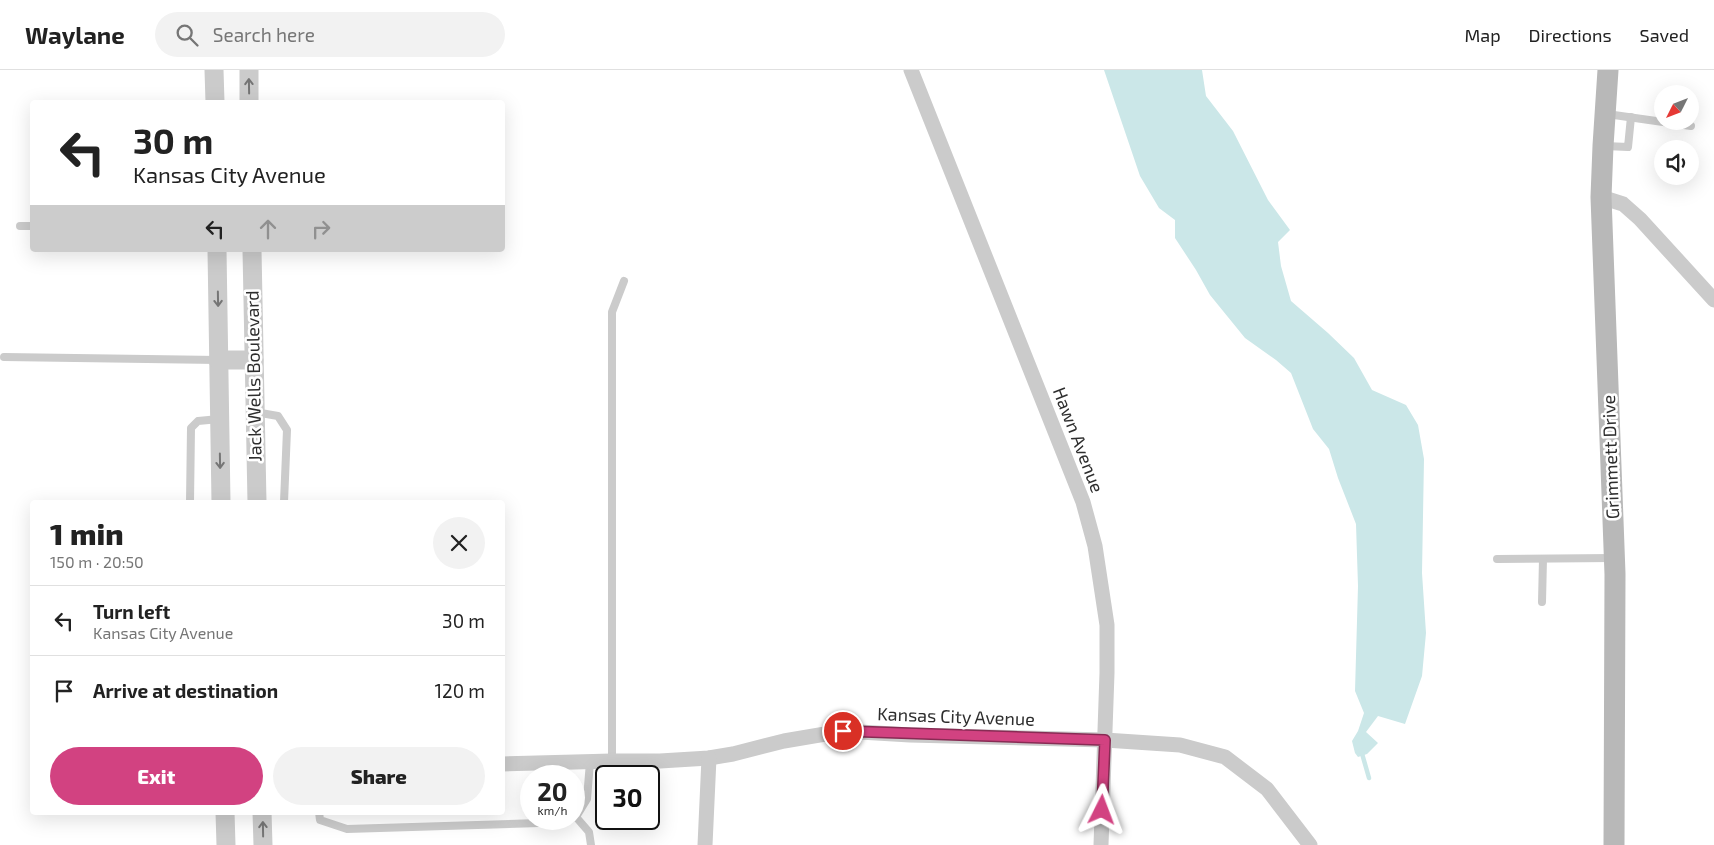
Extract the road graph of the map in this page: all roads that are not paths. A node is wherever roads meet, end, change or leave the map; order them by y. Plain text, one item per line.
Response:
1 (214, 70) edge
2 (249, 70) edge
3 (912, 70) edge
4 (1608, 70) edge
5 (214, 100) edge
6 (249, 100) edge
7 (1605, 113) junction
8 (1631, 117) junction
9 (1654, 120) edge
10 (1602, 146) junction
11 (1602, 198) junction
12 (20, 226) dead end
13 (30, 226) edge
14 (217, 252) edge
15 (252, 252) edge
16 (624, 281) dead end
17 (1714, 300) edge
18 (4, 357) dead end
19 (218, 360) junction
20 (254, 360) junction
21 (255, 412) junction
22 (219, 419) junction
23 (190, 500) edge
24 (220, 500) edge
25 (257, 500) edge
26 (284, 500) edge
27 (1615, 558) junction
28 (1497, 559) dead end
29 (1543, 559) junction
30 (1542, 602) dead end
31 (1105, 740) junction
32 (709, 758) junction
33 (612, 761) junction
34 (590, 762) junction
35 (505, 764) edge
36 (585, 802) edge
37 (225, 815) edge
38 (262, 815) edge
39 (319, 815) edge
40 (520, 824) edge
41 (585, 828) edge
42 (226, 845) edge
43 (263, 845) edge
44 (591, 845) edge
45 (705, 845) edge
46 (1101, 845) edge
47 (1310, 845) edge
48 (1614, 845) edge

1 - 5 street
6 -> 2 street
3 - 31 street, Hawn Avenue
4 - 7 main road, Grimmett Drive
7 - 8 lane
7 - 10 main road, Grimmett Drive
8 - 9 lane
8 - 10 lane
10 - 11 main road, Grimmett Drive
11 - 17 street
11 - 27 main road, Grimmett Drive
12 - 13 lane
14 -> 19 street, Jack Wells Boulevard
15 - 20 street, Jack Wells Boulevard
16 - 33 lane
18 - 19 lane
19 - 20 street
19 - 22 street, Jack Wells Boulevard
20 - 21 street, Jack Wells Boulevard
21 - 25 street, Jack Wells Boulevard
21 - 26 lane
22 - 23 lane
22 -> 24 street, Jack Wells Boulevard
27 - 29 lane
27 - 48 main road, Grimmett Drive
28 - 29 lane
29 - 30 lane
31 - 32 street, Kansas City Avenue
31 - 46 street, Hawn Avenue
31 - 47 street, Kansas City Avenue
32 - 33 street, Kansas City Avenue
32 - 45 street
33 - 34 street, Kansas City Avenue
34 - 35 street, Kansas City Avenue
34 - 36 lane
37 - 42 street
43 -> 38 street
39 - 40 lane
41 - 44 lane

